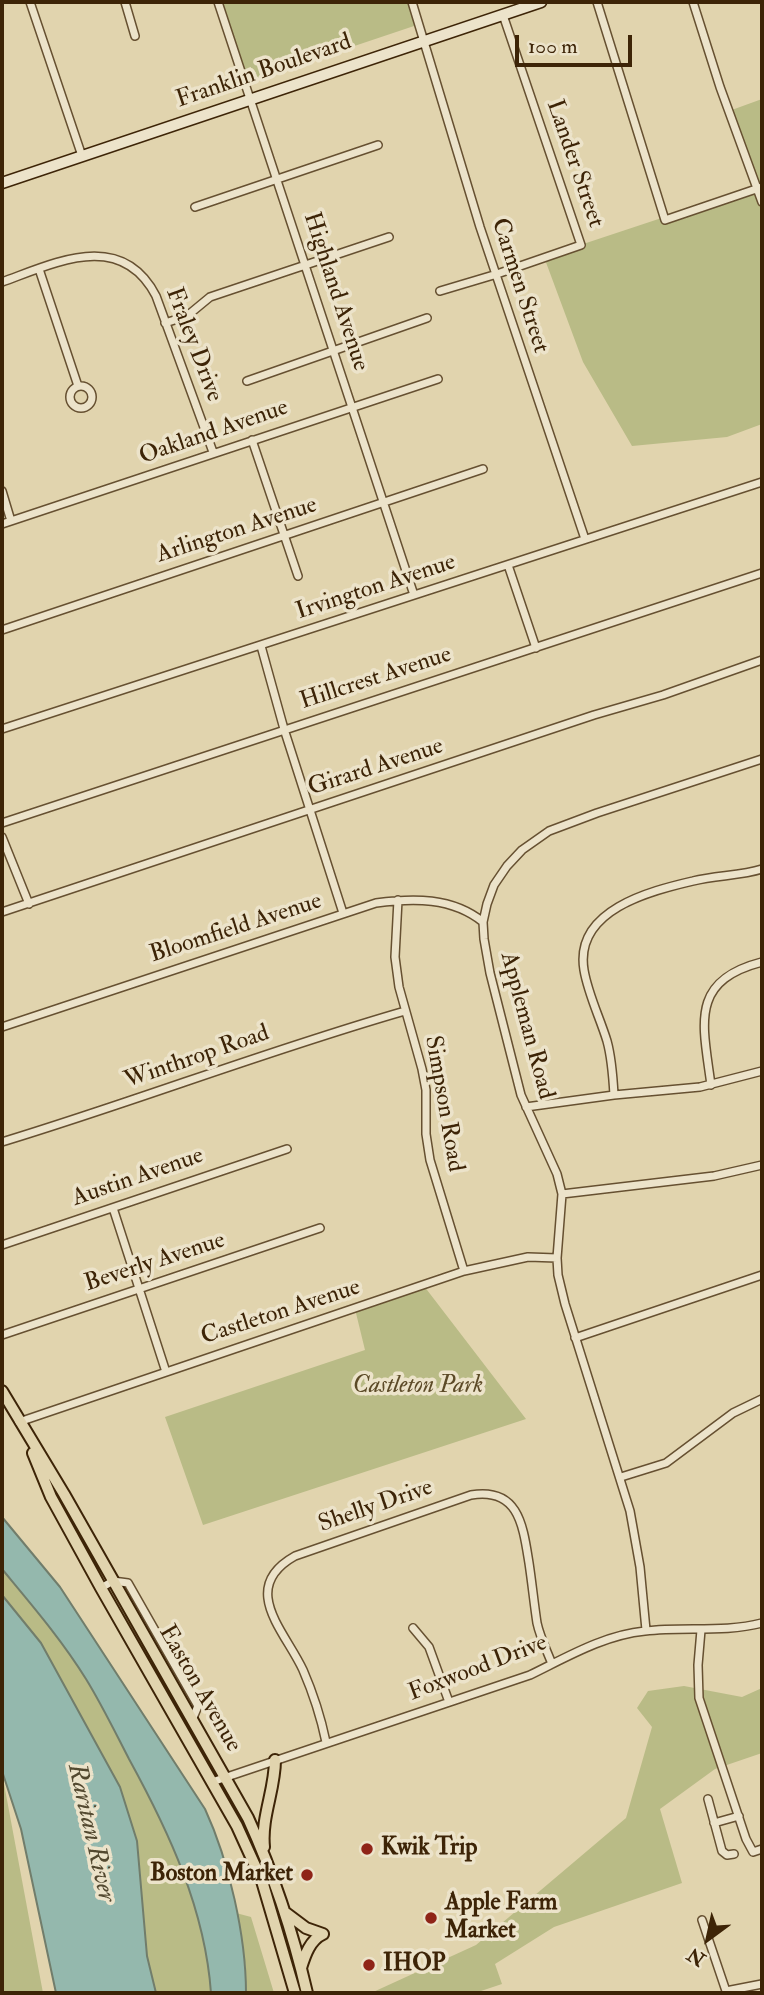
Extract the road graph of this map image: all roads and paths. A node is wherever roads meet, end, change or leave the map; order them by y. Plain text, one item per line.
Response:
1 (30, 2) edge
2 (125, 2) edge
3 (218, 2) edge
4 (411, 2) edge
5 (541, 2) edge
6 (597, 2) edge
7 (693, 2) edge
8 (519, 5) edge
9 (503, 15) junction
10 (135, 36) dead end
11 (423, 41) junction
12 (250, 100) junction
13 (378, 145) dead end
14 (82, 156) junction
15 (278, 180) junction
16 (2, 183) edge
17 (760, 188) edge
18 (762, 202) edge
19 (195, 207) dead end
20 (389, 237) dead end
21 (306, 265) junction
22 (38, 269) junction
23 (498, 275) junction
24 (2, 282) edge
25 (440, 291) dead end
26 (427, 318) dead end
27 (165, 323) junction
28 (334, 351) junction
29 (438, 379) dead end
30 (247, 381) dead end
31 (78, 386) dead end
32 (353, 406) junction
33 (252, 440) junction
34 (213, 452) junction
35 (483, 469) dead end
36 (762, 482) edge
37 (2, 491) edge
38 (385, 503) junction
39 (11, 521) junction
40 (2, 524) edge
41 (284, 536) junction
42 (585, 540) junction
43 (509, 565) junction
44 (762, 573) edge
45 (298, 576) dead end
46 (414, 595) junction
47 (2, 630) edge
48 (261, 646) junction
49 (536, 648) junction
50 (762, 660) edge
51 (284, 729) junction
52 (2, 730) edge
53 (762, 759) edge
54 (310, 810) junction
55 (2, 823) edge
56 (2, 837) edge
57 (762, 869) edge
58 (398, 900) junction
59 (29, 904) junction
60 (2, 912) edge
61 (343, 914) junction
62 (483, 922) junction
63 (762, 962) edge
64 (405, 1011) junction
65 (2, 1027) edge
66 (762, 1071) edge
67 (711, 1085) junction
68 (614, 1095) junction
69 (526, 1107) junction
70 (2, 1142) edge
71 (287, 1149) dead end
72 (762, 1166) edge
73 (562, 1194) junction
74 (113, 1208) junction
75 (320, 1228) dead end
76 (2, 1245) edge
77 (557, 1258) junction
78 (464, 1271) junction
79 (762, 1275) edge
80 (139, 1288) junction
81 (2, 1335) edge
82 (575, 1338) junction
83 (166, 1371) junction
84 (2, 1391) edge
85 (762, 1399) edge
86 (19, 1422) junction
87 (621, 1477) junction
88 (113, 1581) junction
89 (101, 1588) junction
90 (762, 1623) edge
91 (413, 1628) dead end
92 (646, 1630) junction
93 (701, 1630) junction
94 (154, 1653) junction
95 (140, 1656) junction
96 (552, 1664) junction
97 (449, 1702) junction
98 (192, 1720) junction
99 (326, 1742) junction
100 (275, 1760) junction
101 (225, 1777) junction
102 (212, 1782) junction
103 (708, 1799) dead end
104 (739, 1816) junction
105 (714, 1823) junction
106 (762, 1849) edge
107 (734, 1854) dead end
108 (265, 1856) junction
109 (286, 1913) junction
110 (702, 1920) dead end
111 (301, 1968) junction
112 (762, 1983) edge
113 (295, 1993) edge
114 (307, 1993) edge

1 - 14 street
2 - 10 street
3 - 12 street, Highland Avenue
4 - 11 street, Carmen Street
5 - 8 street, Franklin Boulevard
6 - 17 street
7 - 17 street
8 - 9 street, Franklin Boulevard
9 - 11 street, Franklin Boulevard
9 - 23 street, Lander Street
11 - 12 street, Franklin Boulevard
11 - 23 street, Carmen Street
12 - 14 street, Franklin Boulevard
12 - 15 street, Highland Avenue
13 - 15 street
14 - 16 street, Franklin Boulevard
15 - 19 street
15 - 21 street, Highland Avenue
17 - 18 street
20 - 21 street
21 - 27 street
21 - 28 street, Highland Avenue
22 - 24 street, Fraley Drive
22 - 27 street, Fraley Drive
22 - 31 street
23 - 25 street
23 - 42 street, Carmen Street
26 - 28 street
27 - 34 street, Fraley Drive
28 - 30 street
28 - 32 street, Highland Avenue
29 - 32 street, Oakland Avenue
32 - 33 street, Oakland Avenue
32 - 38 street, Highland Avenue
33 - 34 street, Oakland Avenue
33 - 41 street
34 - 39 street, Oakland Avenue
35 - 38 street, Arlington Avenue
36 - 42 street, Irvington Avenue
37 - 39 street
38 - 41 street, Arlington Avenue
38 - 46 street, Highland Avenue
39 - 40 street, Oakland Avenue
41 - 45 street
41 - 47 street, Arlington Avenue
42 - 43 street, Irvington Avenue
43 - 46 street, Irvington Avenue
43 - 49 street
44 - 49 street, Hillcrest Avenue
46 - 48 street, Irvington Avenue
48 - 51 street
48 - 52 street, Irvington Avenue
49 - 51 street, Hillcrest Avenue
50 - 54 street, Girard Avenue
51 - 54 street
51 - 55 street, Hillcrest Avenue
53 - 62 street, Appleman Road
54 - 59 street, Girard Avenue
54 - 61 street
56 - 59 street
57 - 68 street
58 - 61 street, Bloomfield Avenue
58 - 62 street, Bloomfield Avenue
58 - 64 street, Simpson Road
59 - 60 street, Girard Avenue
61 - 65 street, Bloomfield Avenue
62 - 69 street, Appleman Road
63 - 67 street
64 - 70 street, Winthrop Road
64 - 78 street, Simpson Road
66 - 67 street
67 - 68 street
68 - 69 street
69 - 73 street, Appleman Road
71 - 74 street, Austin Avenue
72 - 73 street
73 - 77 street, Appleman Road
74 - 76 street, Austin Avenue
74 - 80 street
75 - 80 street, Beverly Avenue
77 - 78 street, Castleton Avenue
77 - 82 street, Appleman Road
78 - 83 street, Castleton Avenue
79 - 82 street
80 - 81 street, Beverly Avenue
80 - 83 street
82 - 87 street, Appleman Road
83 - 86 street, Castleton Avenue
84 - 86 main road, Easton Avenue
85 - 87 street
86 - 88 main road, Easton Avenue
86 - 89 main road, Easton Avenue
87 - 92 street, Appleman Road
88 - 89 street
88 - 94 main road, Easton Avenue
88 - 98 street
89 - 95 main road, Easton Avenue
90 - 93 street, Foxwood Drive
91 - 97 street
92 - 93 street, Foxwood Drive
92 - 96 street, Foxwood Drive
93 - 104 street
94 - 95 street
94 - 98 main road, Easton Avenue
95 - 102 main road, Easton Avenue
96 - 97 street, Foxwood Drive
96 - 99 street, Shelly Drive
97 - 99 street, Foxwood Drive
98 - 101 main road, Easton Avenue
99 - 100 street, Foxwood Drive
100 - 101 street, Foxwood Drive
100 - 108 main road
101 - 102 street, Foxwood Drive
101 - 108 main road, Easton Avenue
102 - 113 main road, Easton Avenue
103 - 105 street
104 - 105 street
104 - 106 street
105 - 107 street
108 - 109 main road, Easton Avenue
109 - 111 main road, Easton Avenue
109 - 111 main road
110 - 112 street
111 - 114 main road, Easton Avenue

